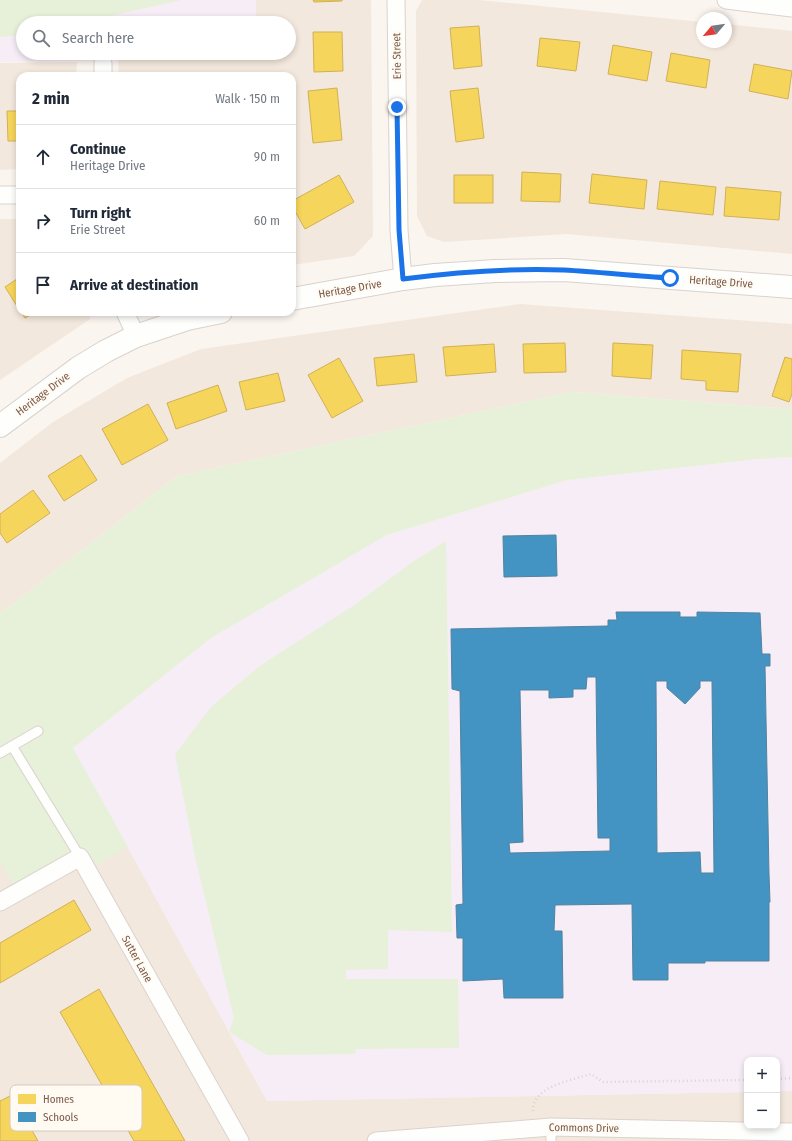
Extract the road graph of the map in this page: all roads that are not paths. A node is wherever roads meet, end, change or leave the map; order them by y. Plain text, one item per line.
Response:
1 (396, 0) edge
2 (726, 0) edge
3 (792, 8) edge
4 (0, 195) edge
5 (16, 195) edge
6 (403, 279) junction
7 (792, 287) edge
8 (296, 298) edge
9 (127, 316) edge
10 (201, 316) edge
11 (136, 336) junction
12 (0, 426) edge
13 (38, 731) dead end
14 (12, 746) junction
15 (0, 753) edge
16 (80, 857) junction
17 (0, 902) edge
18 (792, 1132) edge
19 (551, 1134) edge
20 (240, 1141) edge
21 (376, 1141) edge

1 - 6 street, Erie Street
2 - 3 street
4 - 5 street
6 - 7 street, Heritage Drive
6 - 8 street, Heritage Drive
9 - 11 street
10 - 11 street, Heritage Drive
11 - 12 street, Heritage Drive
13 - 14 lane
14 - 15 lane
14 - 16 lane
16 - 17 street
16 - 20 street, Sutter Lane
18 - 19 street, Commons Drive
19 - 21 street, Commons Drive

